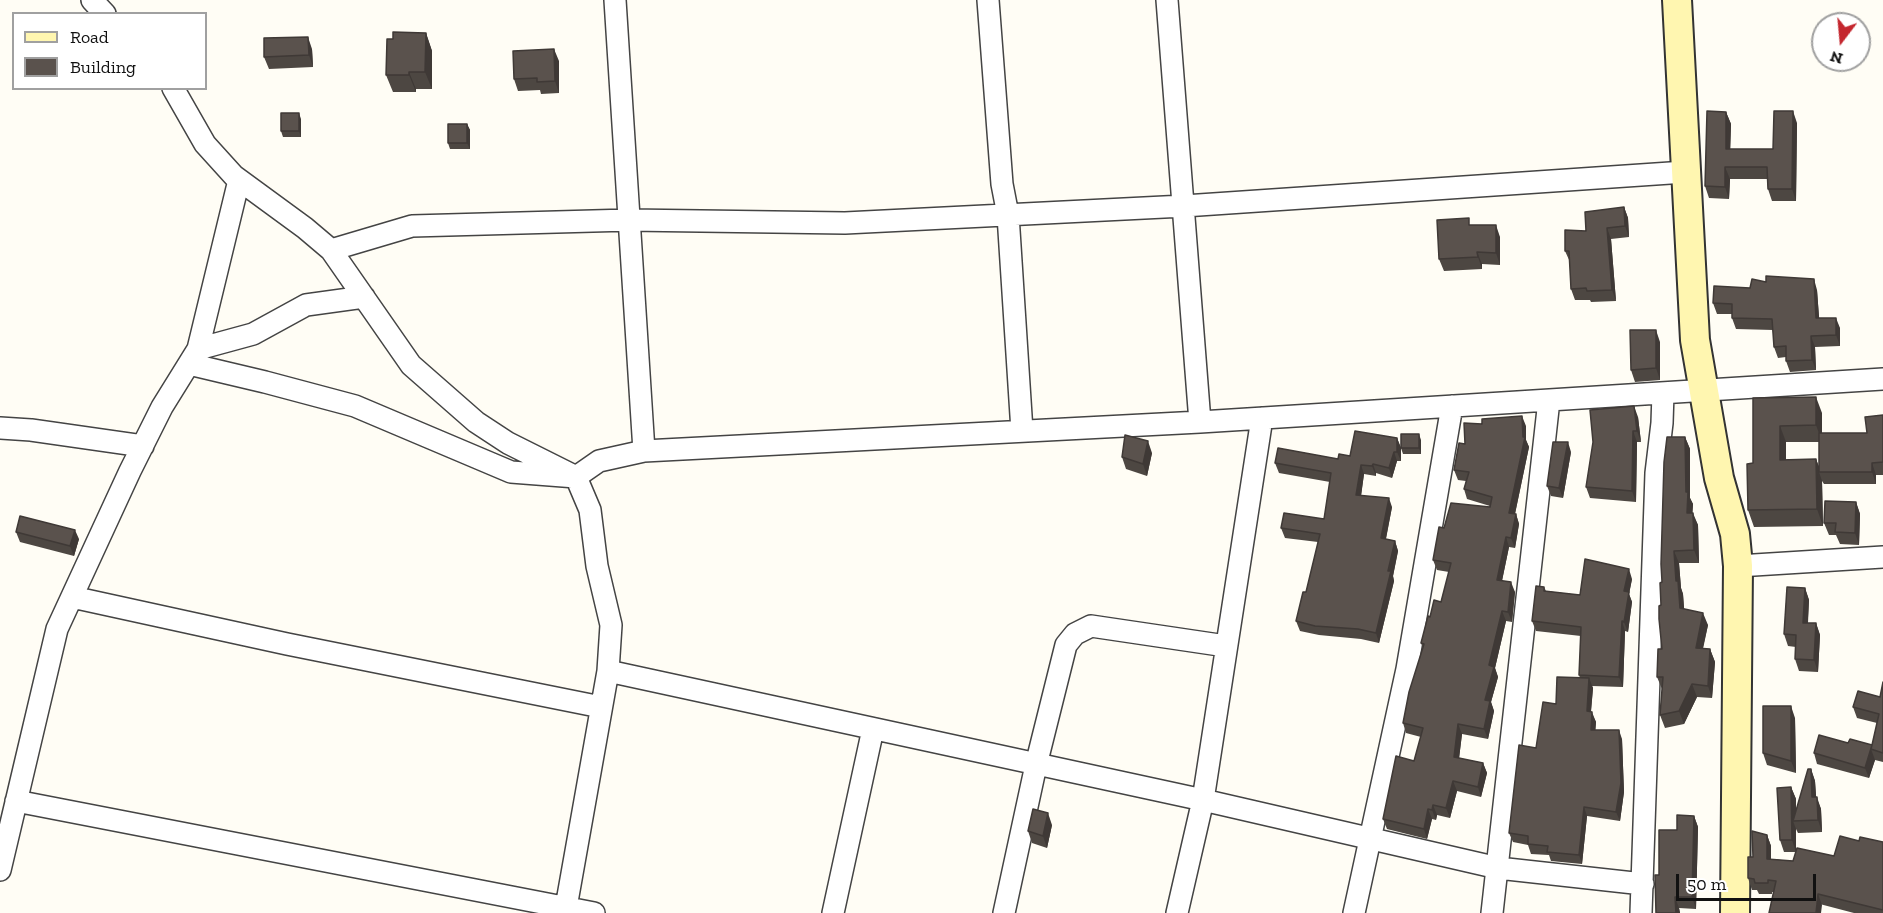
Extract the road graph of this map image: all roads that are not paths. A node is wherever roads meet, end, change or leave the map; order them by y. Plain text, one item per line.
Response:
1 (92, 0) edge
2 (615, 0) edge
3 (988, 0) edge
4 (1167, 0) edge
5 (1677, 0) edge
6 (103, 12) edge
7 (174, 90) edge
8 (1685, 172) junction
9 (239, 180) junction
10 (1184, 206) junction
11 (1008, 215) junction
12 (629, 220) junction
13 (331, 250) junction
14 (364, 297) junction
15 (193, 357) junction
16 (1883, 379) edge
17 (1703, 390) junction
18 (1663, 393) junction
19 (1549, 400) junction
20 (1452, 406) junction
21 (1262, 418) junction
22 (1200, 422) junction
23 (0, 428) edge
24 (1022, 431) junction
25 (143, 446) junction
26 (644, 451) junction
27 (576, 477) junction
28 (1883, 557) edge
29 (1738, 566) junction
30 (72, 597) junction
31 (1226, 646) junction
32 (608, 671) junction
33 (601, 707) junction
34 (873, 729) junction
35 (1036, 765) junction
36 (1203, 800) junction
37 (16, 801) junction
38 (1370, 838) junction
39 (1498, 868) junction
40 (0, 870) edge
41 (1643, 884) junction
42 (565, 911) edge
43 (594, 913) edge
44 (833, 913) edge
45 (1004, 913) edge
46 (1177, 913) edge
47 (1354, 913) edge
48 (1492, 913) edge
49 (1641, 913) edge
50 (1735, 913) edge

1 - 6 street
2 - 12 street
3 - 11 street
4 - 10 street
5 - 8 street
7 - 9 street
8 - 10 street
8 - 17 street
9 - 13 street
9 - 15 street
10 - 11 street
10 - 22 street
11 - 12 street
11 - 24 street
12 - 13 street
12 - 26 street
13 - 14 street
14 - 15 street
14 - 27 street
15 - 25 street
15 - 27 street
16 - 17 street
17 - 18 street
17 - 29 street
18 - 19 street
18 - 41 street
19 - 20 street
19 - 39 street
20 - 21 street
20 - 38 street
21 - 22 street
21 - 31 street
22 - 24 street
23 - 25 street
24 - 26 street
25 - 30 street
26 - 27 street
27 - 32 street
28 - 29 street
29 - 50 street
30 - 33 street
30 - 37 street
31 - 35 street
31 - 36 street
32 - 33 street
32 - 34 street
33 - 42 street
34 - 35 street
34 - 44 street
35 - 36 street
35 - 45 street
36 - 38 street
36 - 46 street
37 - 40 street
37 - 42 street
38 - 39 street
38 - 47 street
39 - 41 street
39 - 48 street
41 - 49 street
42 - 43 street

